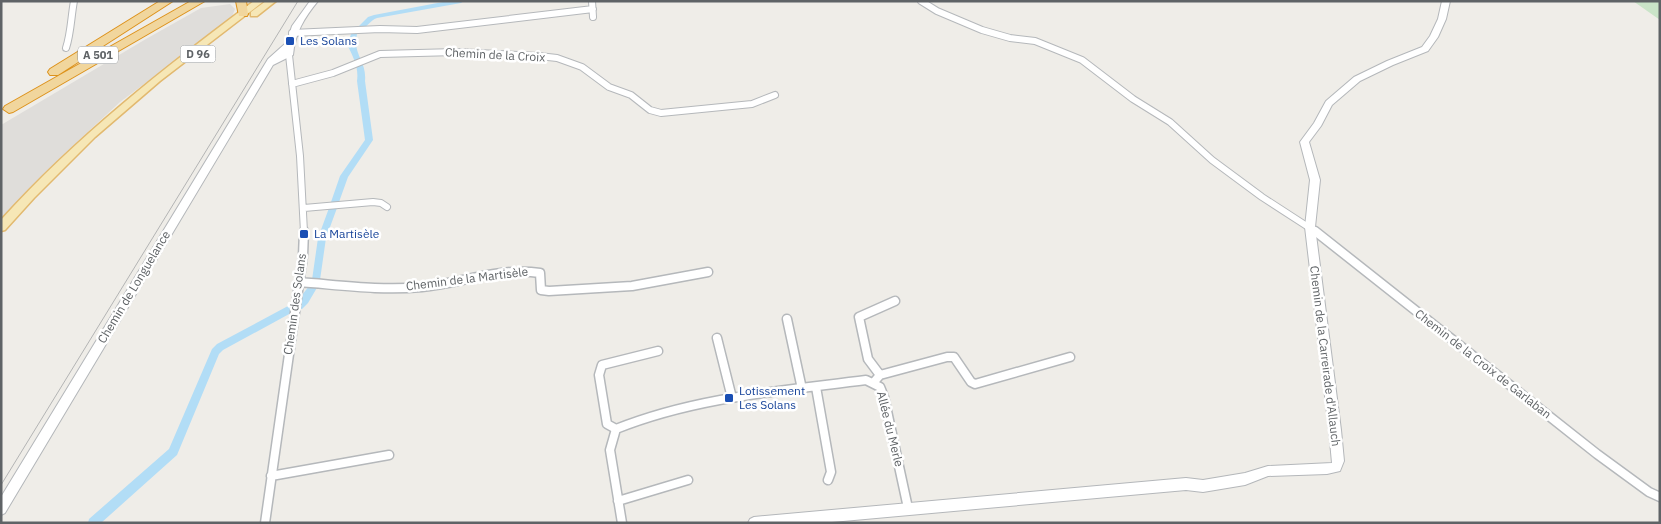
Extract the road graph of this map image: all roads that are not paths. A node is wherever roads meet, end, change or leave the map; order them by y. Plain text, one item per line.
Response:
1 (74, 1) edge
2 (168, 1) edge
3 (175, 1) edge
4 (187, 1) edge
5 (200, 1) edge
6 (241, 1) edge
7 (260, 1) edge
8 (272, 1) edge
9 (314, 1) edge
10 (592, 1) edge
11 (921, 1) edge
12 (1446, 1) edge
13 (592, 9) junction
14 (243, 14) junction
15 (593, 17) dead end
16 (294, 30) junction
17 (290, 44) junction
18 (66, 48) dead end
19 (289, 55) junction
20 (269, 66) junction
21 (38, 82) junction
22 (292, 84) junction
23 (775, 95) dead end
24 (124, 106) junction
25 (4, 109) edge
26 (387, 207) dead end
27 (304, 208) junction
28 (1, 227) edge
29 (1310, 228) junction
30 (708, 272) dead end
31 (299, 282) junction
32 (895, 301) dead end
33 (787, 319) dead end
34 (717, 338) dead end
35 (658, 351) dead end
36 (1070, 357) dead end
37 (880, 375) junction
38 (874, 382) junction
39 (816, 387) junction
40 (802, 389) junction
41 (732, 398) junction
42 (616, 430) junction
43 (389, 455) dead end
44 (271, 476) junction
45 (688, 480) dead end
46 (828, 480) dead end
47 (1660, 497) edge
48 (618, 501) junction
49 (908, 508) junction
50 (1, 509) edge
51 (265, 523) edge
52 (622, 523) edge
53 (754, 523) edge

1 - 18 street
2 - 21 highway
3 - 21 highway, A 501
4 - 25 highway, A 501
5 - 25 highway
6 - 14 highway
7 - 14 main road, D 96
8 - 24 main road, D 96
9 - 16 street
10 - 13 street
11 - 29 street, Chemin de la Croix de Garlaban
12 - 29 street, Chemin de la Carreirade d'Allauch
13 - 15 street
13 - 16 street
14 - 24 main road, D 96
16 - 17 street
17 - 19 street
17 - 20 street, Chemin de Longuelance
19 - 20 street
19 - 22 street, Chemin des Solans
20 - 50 street, Chemin de Longuelance
21 - 25 highway, A 501
22 - 23 street, Chemin de la Croix
22 - 27 street, Chemin des Solans
24 - 28 main road, D 96
26 - 27 street
27 - 31 street, Chemin des Solans
29 - 47 street, Chemin de la Croix de Garlaban
29 - 49 street, Chemin de la Carreirade d'Allauch
30 - 31 street, Chemin de la Martisèle
31 - 44 street, Chemin des Solans
32 - 37 street
33 - 40 street
34 - 41 street
35 - 42 street
36 - 37 street
37 - 38 street
38 - 39 street, Allée du Merle
38 - 49 street, Allée du Merle
39 - 40 street, Allée du Merle
39 - 46 street
40 - 41 street, Allée du Merle
41 - 42 street, Allée du Merle
42 - 48 street
43 - 44 street
44 - 51 street, Chemin des Solans
45 - 48 street
48 - 52 street
49 - 53 street, Chemin de la Carreirade d'Allauch

